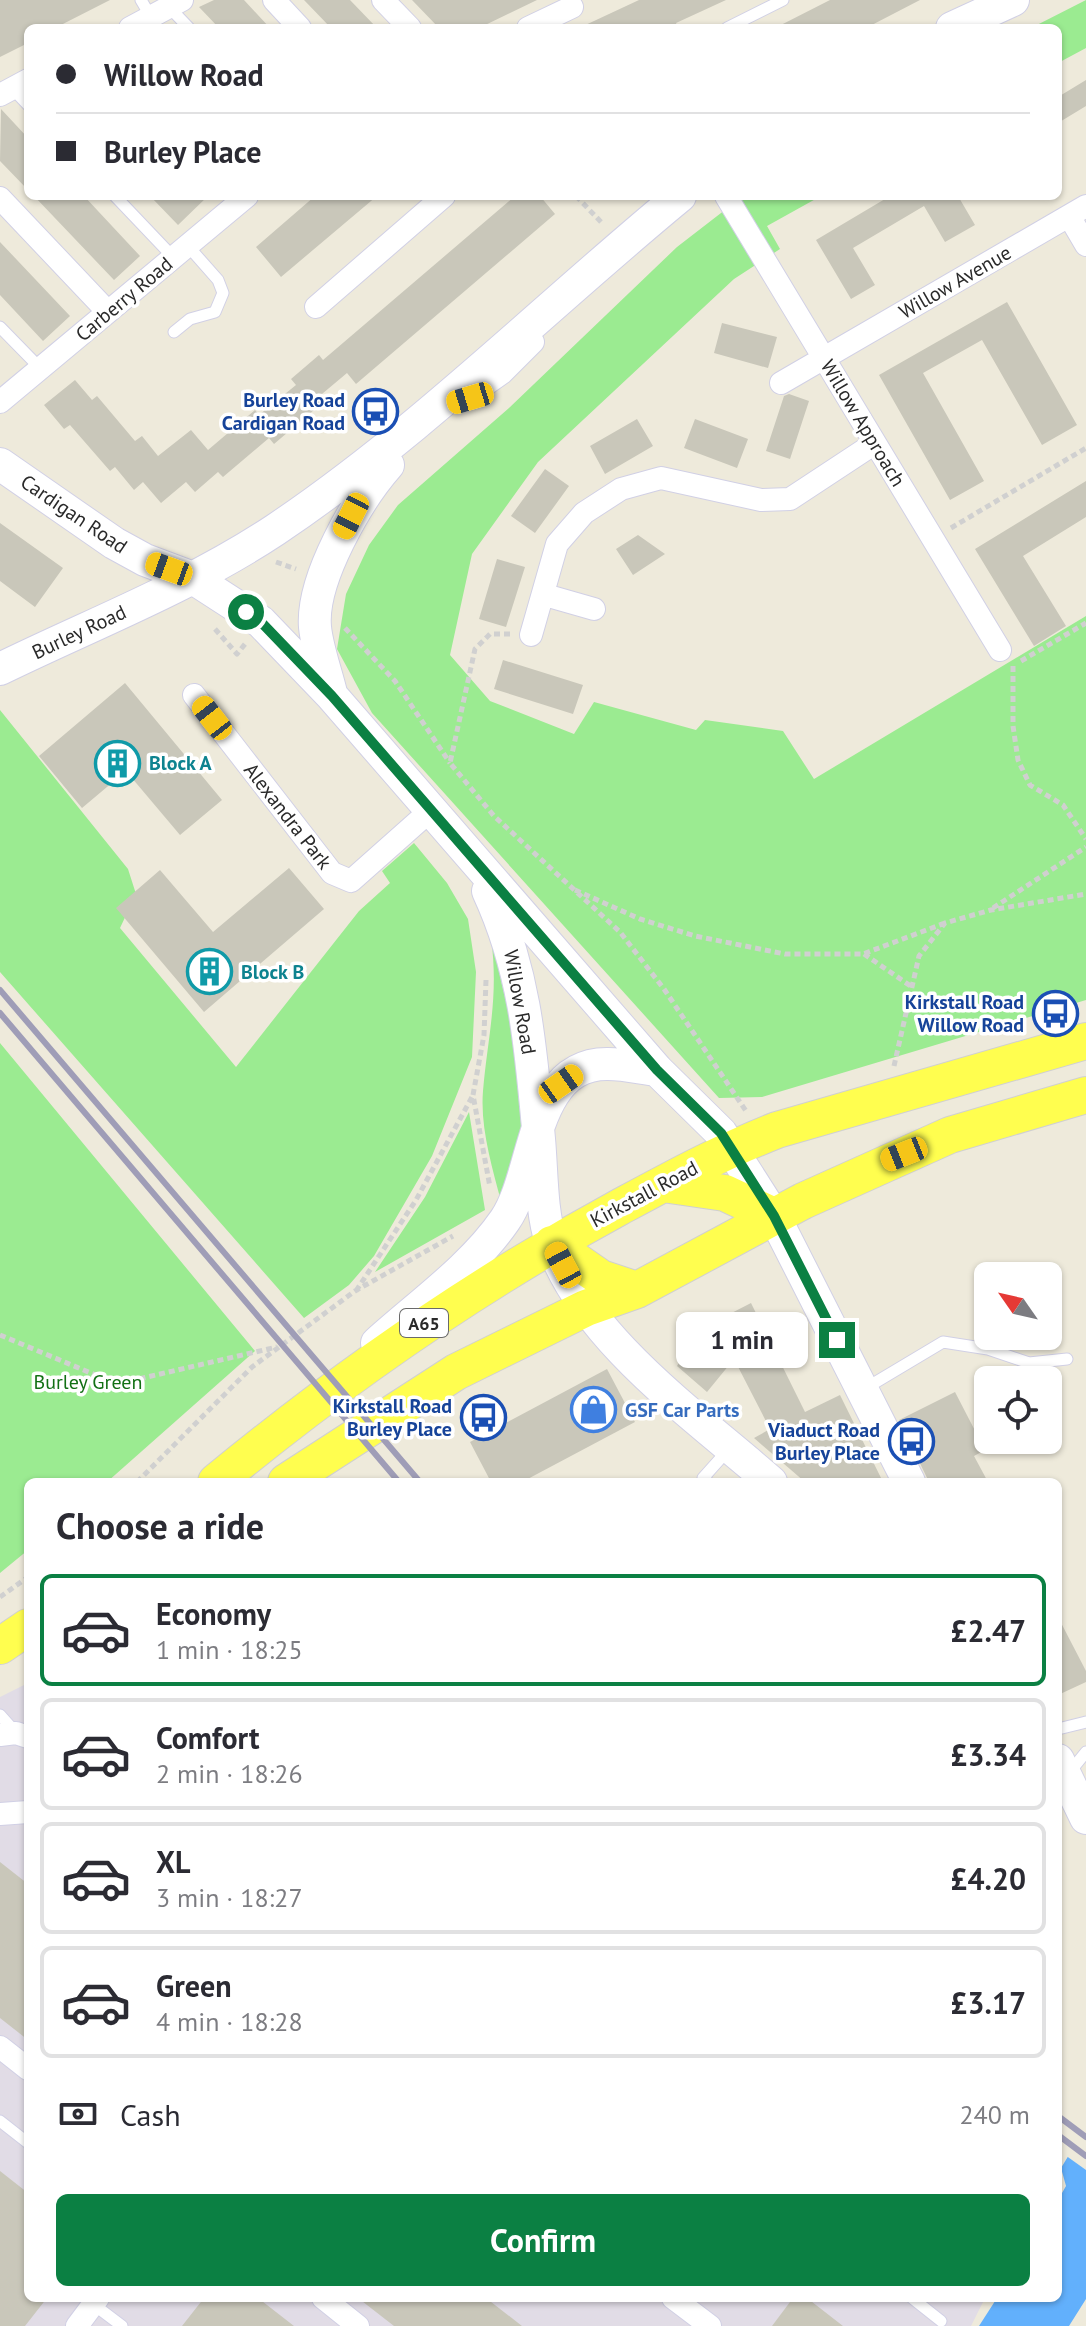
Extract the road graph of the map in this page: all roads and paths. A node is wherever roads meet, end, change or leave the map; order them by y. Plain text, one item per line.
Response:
1 (274, 0) edge
2 (383, 0) edge
3 (783, 0) edge
4 (1013, 0) edge
5 (580, 3) edge
6 (161, 6) edge
7 (136, 24) edge
8 (184, 24) edge
9 (296, 24) edge
10 (406, 24) edge
11 (536, 24) edge
12 (735, 24) edge
13 (961, 24) edge
14 (0, 198) edge
15 (120, 200) edge
16 (240, 200) edge
17 (439, 200) edge
18 (580, 200) edge
19 (675, 200) edge
20 (728, 200) edge
21 (1077, 211) edge
22 (622, 244) junction
23 (1086, 245) edge
24 (181, 252) junction
25 (316, 307) dead end
26 (108, 312) junction
27 (0, 327) edge
28 (174, 332) dead end
29 (824, 359) junction
30 (40, 368) junction
31 (781, 383) dead end
32 (0, 402) edge
33 (437, 408) junction
34 (875, 443) junction
35 (1086, 448) edge
36 (0, 464) edge
37 (933, 539) junction
38 (193, 578) junction
39 (545, 595) junction
40 (319, 601) junction
41 (594, 609) dead end
42 (1086, 623) edge
43 (531, 635) joint
44 (1000, 650) dead end
45 (0, 669) edge
46 (194, 695) dead end
47 (332, 696) junction
48 (450, 763) junction
49 (431, 810) junction
50 (1086, 839) edge
51 (1086, 847) edge
52 (475, 863) junction
53 (570, 887) junction
54 (1086, 894) edge
55 (991, 910) junction
56 (945, 923) junction
57 (863, 954) junction
58 (487, 968) dead end
59 (912, 987) junction
60 (1086, 1041) edge
61 (657, 1070) junction
62 (473, 1095) junction
63 (1086, 1095) edge
64 (890, 1099) junction
65 (538, 1122) junction
66 (777, 1130) junction
67 (730, 1148) junction
68 (663, 1184) junction
69 (491, 1197) dead end
70 (774, 1216) junction
71 (552, 1244) junction
72 (637, 1290) junction
73 (355, 1291) dead end
74 (586, 1308) junction
75 (0, 1335) edge
76 (280, 1346) dead end
77 (1067, 1359) dead end
78 (862, 1390) junction
79 (303, 1410) junction
80 (731, 1446) junction
81 (221, 1478) edge
82 (300, 1478) edge
83 (703, 1478) edge
84 (767, 1478) edge
85 (907, 1478) edge
86 (24, 1580) edge
87 (0, 1597) edge
88 (24, 1630) edge
89 (24, 1640) edge
90 (0, 1649) edge
91 (0, 1715) edge
92 (1086, 1722) edge
93 (1062, 1728) edge
94 (15, 1735) edge
95 (1086, 1752) edge
96 (1062, 1768) edge
97 (24, 1812) edge
98 (0, 1814) edge
99 (1086, 1818) edge
100 (0, 2047) edge
101 (24, 2066) edge
102 (0, 2121) edge
103 (24, 2140) edge
104 (95, 2302) edge
105 (97, 2302) edge
106 (328, 2302) edge
107 (678, 2302) edge
108 (917, 2302) edge
109 (941, 2321) dead end
110 (77, 2326) edge
111 (122, 2326) edge
112 (358, 2326) edge
113 (710, 2326) edge

1 - 9 street
2 - 10 street
3 - 12 lane
4 - 13 street
5 - 11 street
6 - 7 street
6 - 8 lane
14 - 26 street
15 - 24 lane
16 - 24 street, Carberry Road
17 - 25 street
18 - 22 path
19 - 22 street, Burley Road
20 - 29 street, Willow Approach
21 - 23 street
21 - 29 street, Willow Avenue
22 - 33 street, Burley Road
24 - 26 street, Carberry Road
24 - 28 lane
26 - 30 street, Carberry Road
27 - 30 lane
29 - 31 street, Willow Avenue
29 - 34 street, Willow Approach
30 - 32 street, Carberry Road
33 - 38 street, Burley Road
33 - 40 street
34 - 37 street, Willow Approach
34 - 39 street
35 - 37 path
36 - 38 street, Cardigan Road
37 - 44 street, Willow Approach
38 - 45 street, Burley Road
38 - 47 street, Willow Road
39 - 41 street
39 - 43 street
40 - 47 street
40 - 48 path
42 - 50 path
43 - 48 path
46 - 49 street, Alexandra Park
47 - 49 street, Willow Road
48 - 53 path
49 - 52 street, Willow Road
51 - 55 path
52 - 61 street, Willow Road
52 - 65 street, Willow Road
53 - 57 path
53 - 66 path
54 - 55 path
55 - 56 path
56 - 57 path
56 - 59 path
57 - 59 path
58 - 62 path
59 - 64 path
60 - 64 main road, Kirkstall Road / A65
61 - 65 street
61 - 67 street, Willow Road
62 - 69 path
62 - 73 path
63 - 70 main road
64 - 66 main road, Kirkstall Road / A65
65 - 71 street, Willow Road
65 - 79 street
66 - 67 main road, Kirkstall Road / A65
67 - 68 main road, Kirkstall Road / A65
67 - 70 street, Willow Road
68 - 70 main road
68 - 71 main road, Kirkstall Road / A65
70 - 72 main road
70 - 78 street, Willow Road
71 - 72 main road
71 - 74 street
71 - 79 main road, Kirkstall Road / A65
72 - 74 main road
74 - 80 street
74 - 82 main road
75 - 76 path
77 - 78 lane
78 - 85 street, Willow Road
79 - 81 main road, Kirkstall Road / A65
80 - 83 lane
80 - 84 street
86 - 87 path
88 - 90 main road
89 - 90 main road
91 - 94 lane
92 - 93 lane
95 - 96 lane
96 - 99 street
97 - 98 street
100 - 101 street
102 - 103 lane
104 - 110 street
105 - 111 lane
106 - 112 street
107 - 113 street
108 - 109 lane

